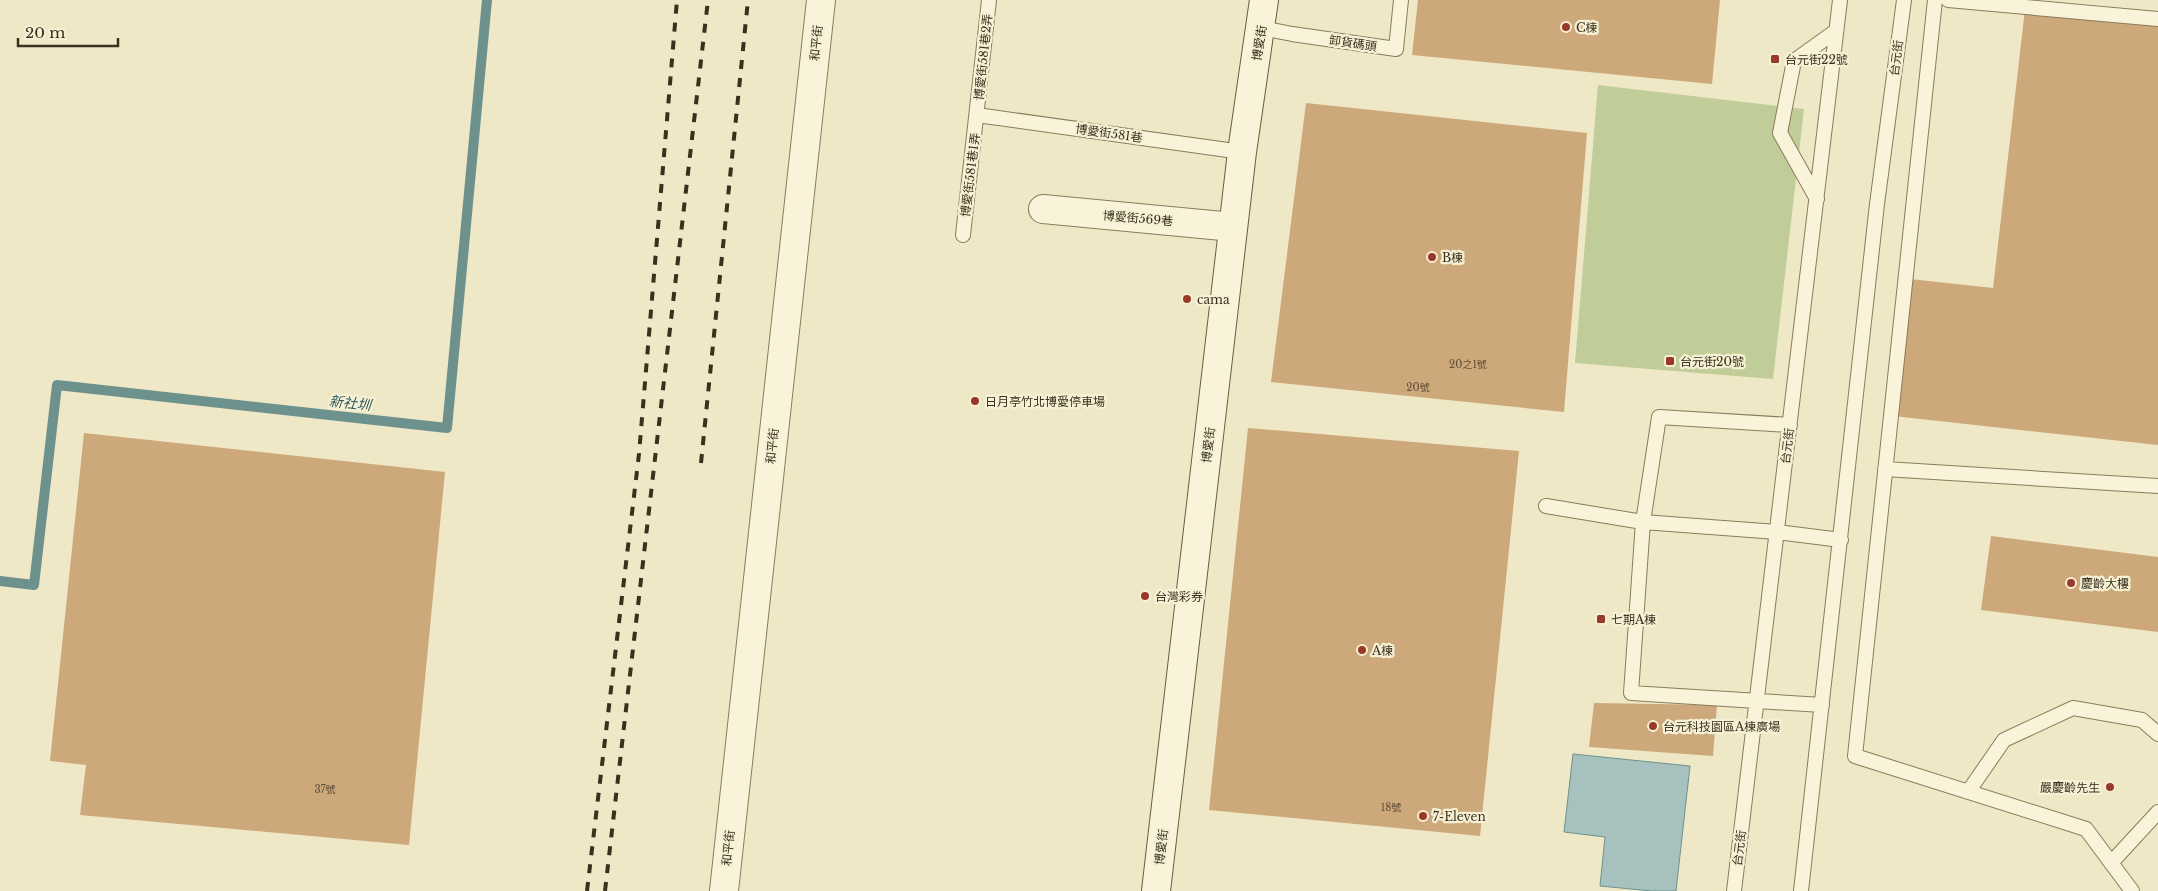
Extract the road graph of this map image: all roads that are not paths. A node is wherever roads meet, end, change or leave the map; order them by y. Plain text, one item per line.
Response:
1 (821, 0) edge
2 (989, 0) edge
3 (1264, 0) edge
4 (1401, 0) edge
5 (1840, 0) edge
6 (1904, 0) edge
7 (1935, 0) edge
8 (1948, 0) edge
9 (2158, 19) edge
10 (1262, 28) junction
11 (1836, 31) junction
12 (977, 115) junction
13 (1242, 152) junction
14 (1817, 199) junction
15 (1043, 209) dead end
16 (1233, 227) junction
17 (963, 235) dead end
18 (1790, 425) junction
19 (1885, 468) junction
20 (2158, 486) edge
21 (1546, 506) dead end
22 (1643, 522) junction
23 (1777, 532) junction
24 (1841, 540) junction
25 (1757, 701) junction
26 (1822, 705) junction
27 (2158, 734) edge
28 (1968, 792) junction
29 (2158, 812) edge
30 (2111, 862) junction
31 (724, 891) edge
32 (1156, 891) edge
33 (1734, 891) edge
34 (1801, 891) edge
35 (2132, 891) edge

1 - 31 street, 和平街
2 - 12 lane, 博愛街581巷2弄
3 - 10 street, 博愛街
4 - 10 lane, 卸貨碼頭
5 - 11 lane, 台元街
6 - 24 lane, 台元街
7 - 19 lane
8 - 9 lane
10 - 13 street, 博愛街
11 - 14 lane, 台元街
11 - 14 lane
12 - 13 lane, 博愛街581巷
12 - 17 lane, 博愛街581巷1弄
13 - 16 street, 博愛街
14 - 18 lane, 台元街
15 - 16 street, 博愛街569巷
16 - 32 street, 博愛街
18 - 22 lane
18 - 23 lane, 台元街
19 - 20 lane
19 - 28 lane
21 - 22 lane
22 - 23 lane
22 - 25 lane
23 - 24 lane
23 - 25 lane, 台元街
24 - 26 lane, 台元街
25 - 26 lane
25 - 33 lane, 台元街
26 - 34 lane, 台元街
27 - 28 lane
28 - 30 lane
29 - 30 lane
30 - 35 lane

